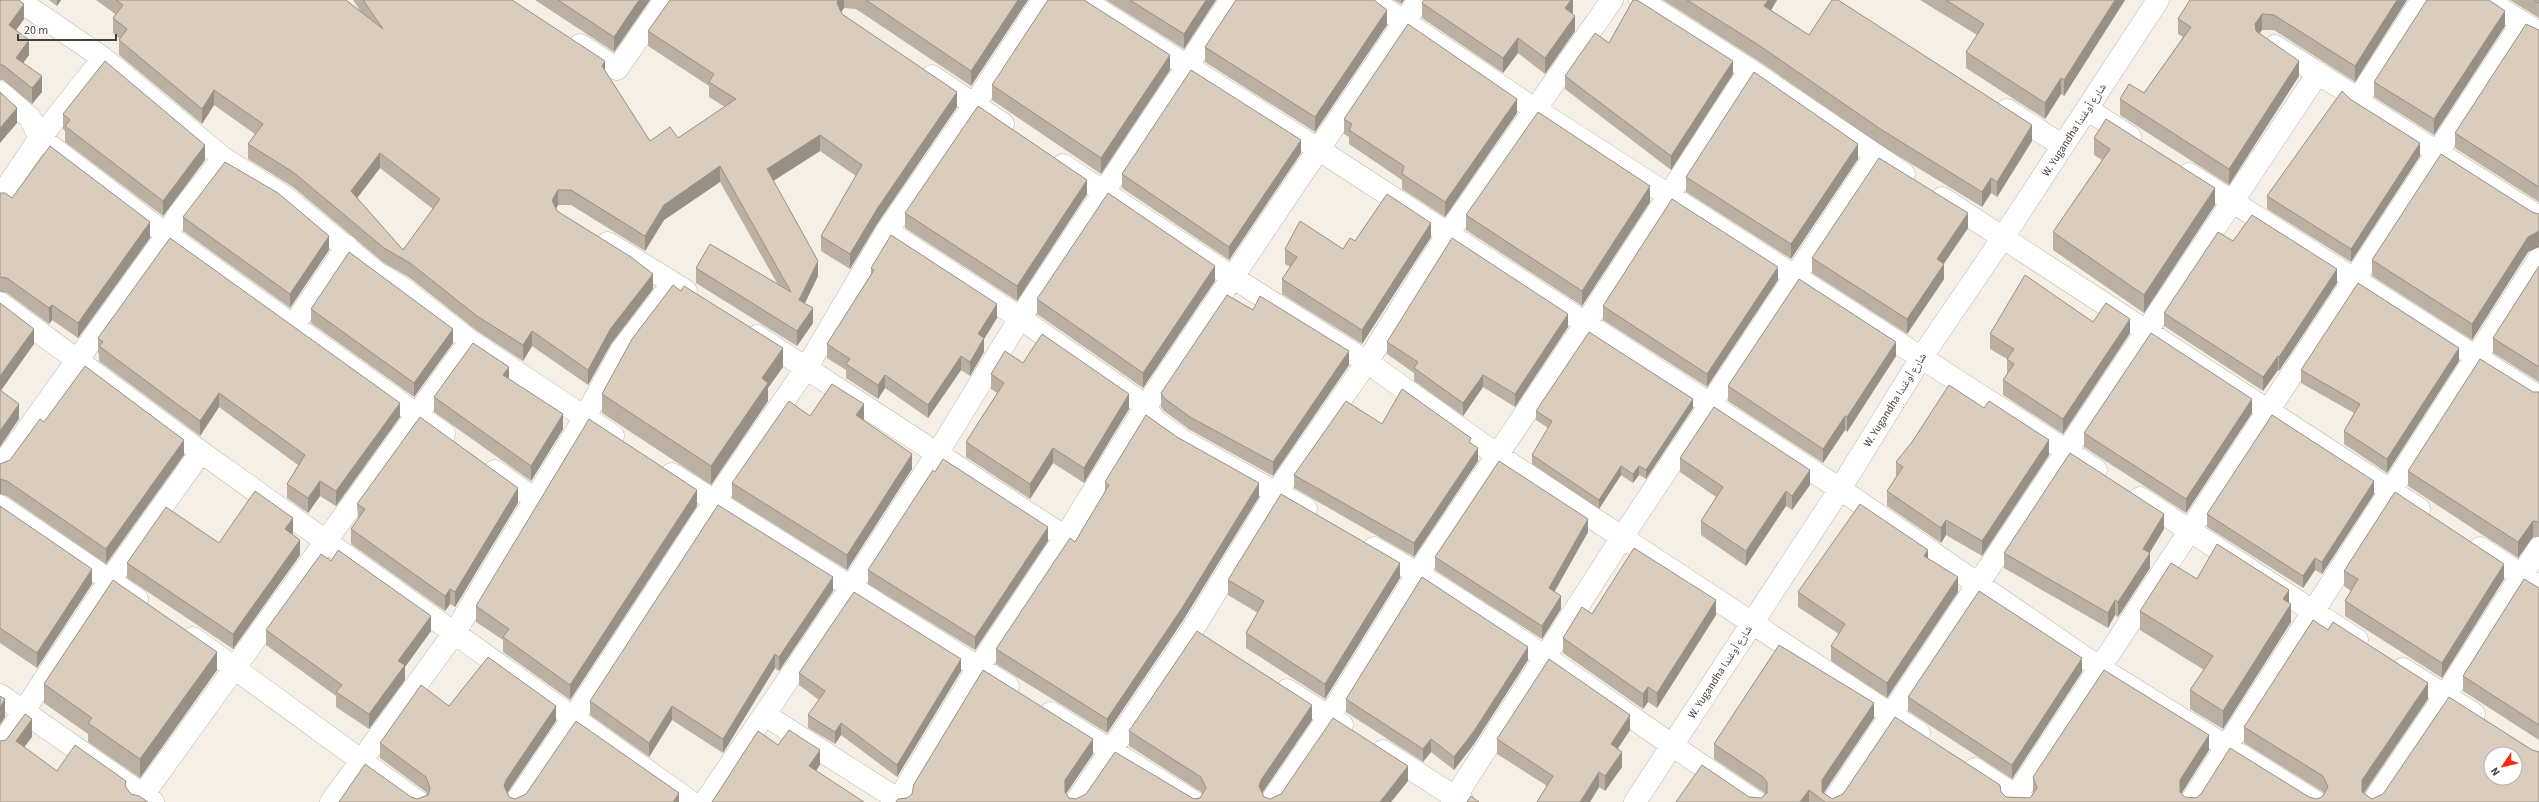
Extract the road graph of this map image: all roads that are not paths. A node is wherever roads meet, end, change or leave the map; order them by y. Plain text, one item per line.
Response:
1 (18, 0) edge
2 (666, 0) edge
3 (1043, 0) edge
4 (1083, 0) edge
5 (1231, 0) edge
6 (1372, 0) edge
7 (1419, 0) edge
8 (1612, 0) edge
9 (1640, 0) edge
10 (2158, 0) edge
11 (2422, 0) edge
12 (2486, 0) edge
13 (1404, 20) junction
14 (2530, 28) edge
15 (564, 34) edge
16 (2267, 41) edge
17 (103, 58) junction
18 (1188, 65) junction
19 (918, 66) edge
20 (1750, 70) junction
21 (2318, 73) junction
22 (0, 92) edge
23 (1990, 99) edge
24 (2357, 102) junction
25 (974, 105) junction
26 (2087, 109) junction
27 (1536, 110) junction
28 (1020, 136) edge
29 (40, 138) junction
30 (2063, 146) junction
31 (2146, 147) edge
32 (1318, 149) junction
33 (2438, 151) junction
34 (1045, 153) edge
35 (1875, 156) junction
36 (222, 158) junction
37 (2173, 164) edge
38 (1104, 192) junction
39 (1668, 194) junction
40 (0, 197) edge
41 (2232, 202) junction
42 (2539, 217) edge
43 (887, 231) junction
44 (590, 232) edge
45 (167, 235) junction
46 (1447, 235) junction
47 (2004, 236) junction
48 (347, 246) junction
49 (2539, 259) edge
50 (1795, 275) junction
51 (1232, 277) junction
52 (2354, 278) junction
53 (673, 283) junction
54 (700, 300) edge
55 (0, 303) edge
56 (1020, 318) junction
57 (1586, 323) junction
58 (294, 325) junction
59 (740, 325) edge
60 (2147, 330) junction
61 (470, 341) junction
62 (2477, 357) junction
63 (1921, 358) junction
64 (75, 360) junction
65 (1367, 362) junction
66 (807, 367) junction
67 (2539, 397) edge
68 (1710, 405) junction
69 (1146, 406) junction
70 (2269, 410) junction
71 (416, 414) junction
72 (585, 417) junction
73 (460, 446) edge
74 (630, 447) edge
75 (2066, 451) junction
76 (201, 452) junction
77 (937, 454) junction
78 (1497, 455) junction
79 (479, 460) edge
80 (656, 464) edge
81 (0, 468) edge
82 (1840, 489) junction
83 (2391, 490) junction
84 (1276, 492) junction
85 (536, 500) junction
86 (714, 502) junction
87 (0, 506) edge
88 (1323, 519) edge
89 (2436, 520) edge
90 (2188, 530) junction
91 (1065, 537) junction
92 (2463, 537) edge
93 (1357, 539) edge
94 (1621, 539) junction
95 (326, 540) junction
96 (2539, 548) edge
97 (1418, 573) junction
98 (110, 580) junction
99 (2530, 581) edge
100 (1978, 584) junction
101 (851, 587) junction
102 (154, 611) edge
103 (2313, 611) junction
104 (1751, 623) junction
105 (173, 624) edge
106 (1193, 629) junction
107 (455, 632) junction
108 (1213, 642) edge
109 (1546, 657) junction
110 (236, 668) junction
111 (978, 668) junction
112 (2100, 668) junction
113 (1271, 680) edge
114 (0, 695) edge
115 (2445, 696) junction
116 (24, 713) junction
117 (1891, 714) junction
118 (765, 715) junction
119 (574, 717) junction
120 (1329, 717) junction
121 (2492, 725) edge
122 (1937, 744) edge
123 (2228, 745) junction
124 (1672, 746) junction
125 (0, 747) edge
126 (1111, 750) junction
127 (1957, 757) edge
128 (360, 760) junction
129 (144, 800) edge
130 (1456, 800) edge
131 (2018, 800) edge
132 (899, 801) edge
133 (331, 802) edge
134 (418, 802) edge
135 (516, 802) edge
136 (691, 802) edge
137 (705, 802) edge
138 (1076, 802) edge
139 (1194, 802) edge
140 (1271, 802) edge
141 (1635, 802) edge
142 (1756, 802) edge
143 (1833, 802) edge
144 (2191, 802) edge
145 (2316, 802) edge
146 (2373, 802) edge

1 - 17 street
2 - 15 street
3 - 25 street
4 - 18 street
5 - 18 street
6 - 13 street
7 - 13 street
8 - 27 street
9 - 20 street
10 - 26 street, W. Yugandha شارع أوغندا
11 - 24 street
12 - 14 street
13 - 27 street
13 - 32 street
14 - 33 street
16 - 21 street
17 - 29 street
17 - 36 street
18 - 32 street
18 - 38 street
19 - 25 street
20 - 35 street
20 - 39 street
21 - 24 street
21 - 41 street
22 - 29 street
23 - 30 street
24 - 33 street
25 - 28 street
25 - 43 street
26 - 30 street, W. Yugandha شارع أوغندا
26 - 31 street
27 - 39 street
27 - 46 street
29 - 40 street
29 - 45 street
30 - 47 street, W. Yugandha شارع أوغندا
32 - 46 street
32 - 51 street
33 - 42 street
33 - 52 street
34 - 38 street
35 - 47 street
35 - 50 street
36 - 45 street
36 - 48 street
37 - 41 street
38 - 51 street
38 - 56 street
39 - 50 street
39 - 57 street
41 - 52 street
41 - 60 street
43 - 56 street
43 - 66 street
44 - 53 street
45 - 58 street
45 - 64 street
46 - 57 street
46 - 65 street
47 - 60 street
47 - 63 street, W. Yugandha شارع أوغندا
48 - 58 street
48 - 61 street
49 - 62 street
50 - 63 street
50 - 68 street
51 - 65 street
51 - 69 street
52 - 62 street
52 - 70 street
53 - 54 street
53 - 72 street
55 - 64 street
56 - 69 street
56 - 77 street
57 - 68 street
57 - 78 street
58 - 71 street
59 - 66 street
60 - 70 street
60 - 75 street
61 - 71 street
61 - 72 street
62 - 67 street
62 - 83 street
63 - 75 street
63 - 82 street, W. Yugandha شارع أوغندا
64 - 76 street
64 - 81 street
65 - 78 street
65 - 84 street
66 - 77 street
66 - 86 street
68 - 82 street
68 - 94 street
69 - 84 street
69 - 91 street
70 - 83 street
70 - 90 street
71 - 73 street
71 - 95 street
72 - 74 street
72 - 85 street
75 - 90 street
75 - 100 street
76 - 95 street
76 - 98 street
77 - 91 street
77 - 101 street
78 - 94 street
78 - 97 street
79 - 85 street
80 - 86 street
82 - 100 street
82 - 104 street, W. Yugandha شارع أوغندا
83 - 89 street
83 - 103 street
84 - 88 street
84 - 106 street
85 - 107 street
86 - 101 street
86 - 119 street
87 - 98 street
90 - 103 street
90 - 112 street
91 - 111 street
92 - 99 street
93 - 97 street
94 - 104 street
94 - 109 street
95 - 107 street
95 - 110 street
96 - 99 street
97 - 109 street
97 - 120 street
98 - 102 street
98 - 116 street
99 - 115 street
100 - 112 street
100 - 117 street
101 - 111 street
101 - 118 street
103 - 115 street
103 - 123 street
104 - 117 street
104 - 124 street, W. Yugandha شارع أوغندا
105 - 110 street
106 - 108 street
106 - 126 street
107 - 119 street
107 - 128 street
109 - 124 street
109 - 130 street
110 - 128 street
110 - 129 street
111 - 126 street
111 - 132 street
112 - 123 street
112 - 131 street
113 - 120 street
114 - 116 street
115 - 121 street
115 - 146 street
116 - 125 street
116 - 129 street
117 - 122 street
117 - 143 street
118 - 132 street
118 - 137 street
119 - 135 street
119 - 136 street
120 - 130 street
120 - 140 street
123 - 144 street
123 - 145 street
124 - 141 street, W. Yugandha شارع أوغندا
124 - 142 street
126 - 138 street
126 - 139 street
127 - 131 street
128 - 133 street
128 - 134 street

